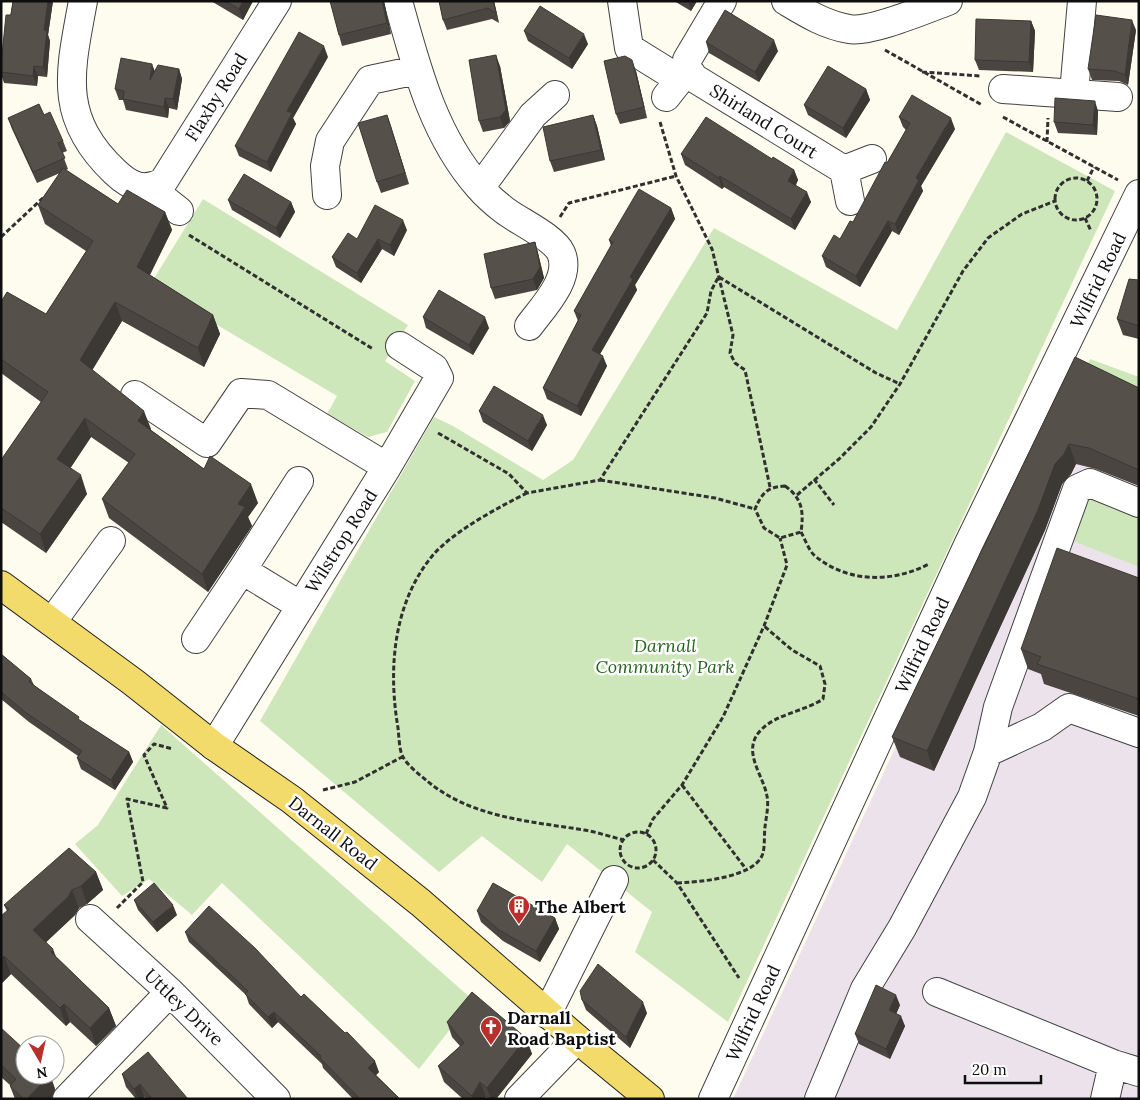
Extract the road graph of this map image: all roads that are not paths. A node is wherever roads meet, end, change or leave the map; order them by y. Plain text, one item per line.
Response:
1 (83, 1) edge
2 (277, 1) edge
3 (398, 1) edge
4 (622, 1) edge
5 (722, 1) edge
6 (786, 1) edge
7 (948, 1) edge
8 (1082, 1) edge
9 (417, 70) junction
10 (678, 81) junction
11 (1003, 89) road end
12 (1074, 93) junction
13 (555, 95) dead end
14 (1118, 97) dead end
15 (872, 159) dead end
16 (844, 170) junction
17 (150, 188) junction
18 (480, 188) junction
19 (327, 195) dead end
20 (850, 201) dead end
21 (1137, 202) edge
22 (179, 211) road end
23 (529, 326) dead end
24 (400, 346) road end
25 (135, 395) dead end
26 (387, 467) junction
27 (299, 481) dead end
28 (1139, 503) edge
29 (111, 541) dead end
30 (242, 570) junction
31 (1, 585) edge
32 (301, 606) junction
33 (52, 622) junction
34 (196, 639) dead end
35 (1139, 733) edge
36 (214, 746) junction
37 (988, 752) junction
38 (614, 880) dead end
39 (95, 923) road end
40 (170, 992) junction
41 (937, 992) dead end
42 (547, 1014) junction
43 (577, 1039) junction
44 (1113, 1064) junction
45 (1139, 1072) edge
46 (79, 1095) edge
47 (276, 1099) edge
48 (519, 1099) edge
49 (650, 1099) edge
50 (713, 1099) edge
51 (818, 1099) edge
52 (1105, 1099) edge

1 - 17 street
2 - 17 street, Flaxby Road
3 - 9 street
4 - 10 street, Shirland Court
5 - 10 street
6 - 7 street
8 - 12 street
9 - 18 street
9 - 19 street
10 - 16 street, Shirland Court
11 - 12 street
12 - 14 street
13 - 18 street
15 - 16 street
16 - 20 street
17 - 22 street
18 - 23 street
21 - 50 street, Wilfrid Road
24 - 26 street, Wilstrop Road
25 - 26 street
26 - 32 street, Wilstrop Road
27 - 30 street
28 - 37 street
29 - 33 street
30 - 32 street
30 - 34 street
31 - 33 main road, Darnall Road
32 - 36 street, Wilstrop Road
33 - 36 main road, Darnall Road
35 - 37 street
36 - 42 main road, Darnall Road
37 - 51 street
38 - 42 street
39 - 40 street, Uttley Drive
40 - 46 street
40 - 47 street, Uttley Drive
41 - 44 street
42 - 43 main road, Darnall Road
43 - 48 street
43 - 49 main road, Darnall Road
44 - 45 street
44 - 52 street

